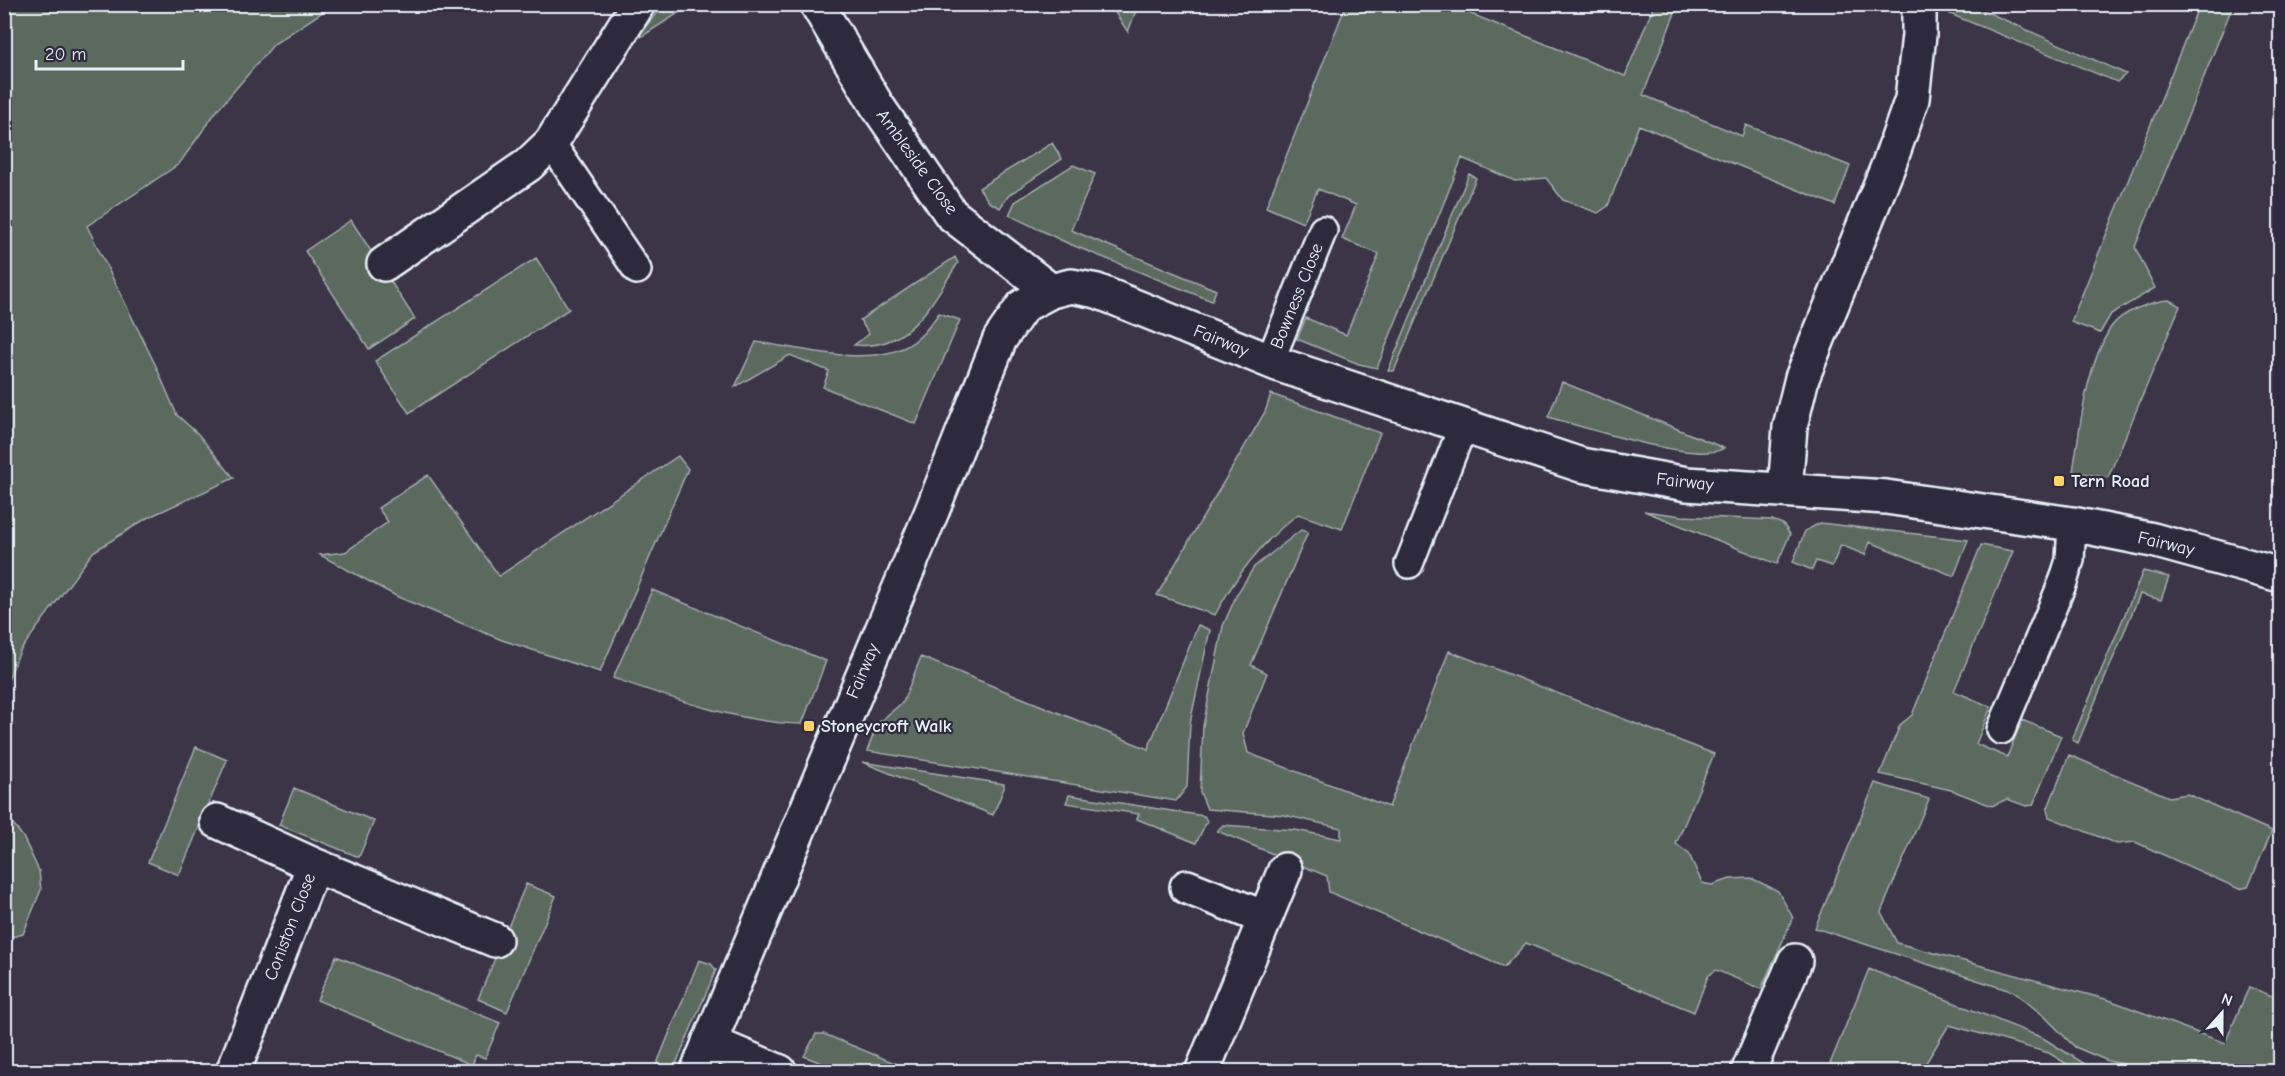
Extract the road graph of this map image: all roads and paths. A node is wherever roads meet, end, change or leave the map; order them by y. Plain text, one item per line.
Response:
1 (638, 4) edge
2 (817, 4) edge
3 (1919, 4) edge
4 (551, 142) junction
5 (1323, 230) dead end
6 (384, 264) dead end
7 (637, 270) dead end
8 (1051, 291) junction
9 (1270, 361) junction
10 (1463, 426) junction
11 (1785, 490) junction
12 (2072, 524) junction
13 (1409, 564) dead end
14 (2280, 575) edge
15 (2001, 730) dead end
16 (217, 821) dead end
17 (314, 865) junction
18 (1285, 870) dead end
19 (1187, 887) dead end
20 (1265, 918) junction
21 (495, 940) dead end
22 (1794, 961) dead end
23 (709, 1042) junction
24 (233, 1071) edge
25 (697, 1071) edge
26 (780, 1071) edge
27 (1202, 1071) edge
28 (1748, 1071) edge

1 - 4 street
2 - 8 street, Ambleside Close
3 - 11 street
4 - 6 street
4 - 7 lane
5 - 9 lane, Bowness Close
8 - 9 street, Fairway
8 - 23 street, Fairway
9 - 10 street, Fairway
10 - 11 street, Fairway
10 - 13 lane
11 - 12 street, Fairway
12 - 14 street, Fairway
12 - 15 lane
16 - 17 street
17 - 21 street, Coniston Close
17 - 24 street, Coniston Close
18 - 20 street
19 - 20 street
20 - 27 street
22 - 28 street
23 - 25 street, Fairway
23 - 26 street

